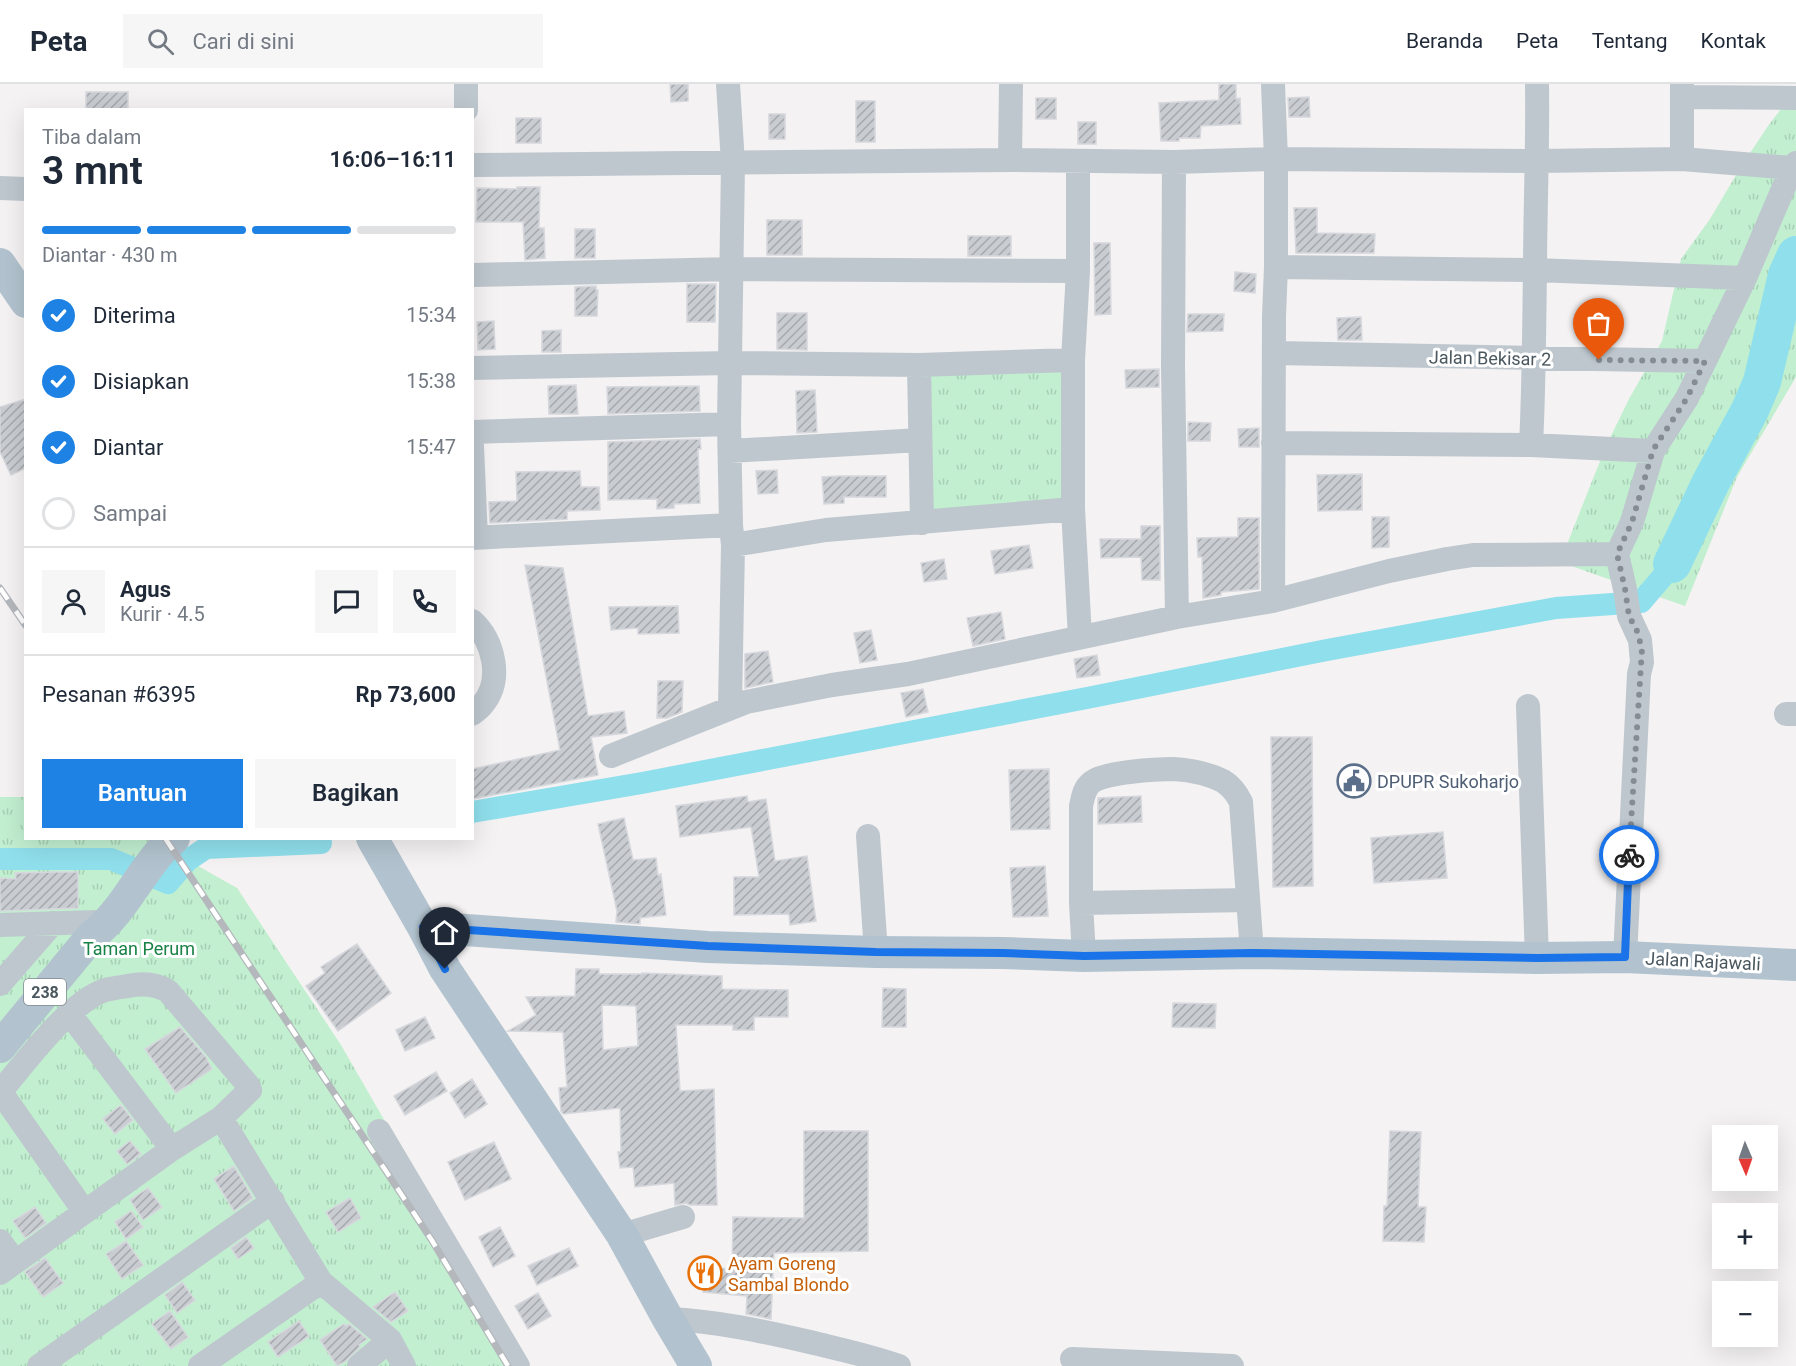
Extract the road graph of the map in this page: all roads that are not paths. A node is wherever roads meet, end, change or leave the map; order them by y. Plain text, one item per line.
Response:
1 (466, 84) edge
2 (728, 84) edge
3 (1011, 84) edge
4 (1273, 84) edge
5 (1537, 84) edge
6 (1682, 91) edge
7 (1796, 98) edge
8 (466, 108) edge
9 (1276, 159) junction
10 (1682, 159) junction
11 (1010, 160) junction
12 (1078, 161) junction
13 (1538, 161) junction
14 (1174, 162) junction
15 (733, 163) junction
16 (474, 165) edge
17 (1794, 165) edge
18 (0, 188) edge
19 (24, 189) edge
20 (0, 264) edge
21 (1276, 267) junction
22 (732, 269) junction
23 (1534, 270) junction
24 (1078, 271) junction
25 (474, 275) edge
26 (1745, 278) junction
27 (24, 299) edge
28 (1275, 353) junction
29 (1535, 359) junction
30 (1073, 360) junction
31 (1705, 361) junction
32 (730, 363) junction
33 (919, 365) junction
34 (474, 368) edge
35 (729, 424) junction
36 (474, 432) edge
37 (920, 440) junction
38 (1274, 443) junction
39 (1531, 445) junction
40 (1653, 450) junction
41 (730, 452) junction
42 (1073, 509) junction
43 (922, 523) junction
44 (732, 535) junction
45 (474, 538) edge
46 (1617, 554) junction
47 (1273, 601) junction
48 (1177, 617) junction
49 (474, 623) edge
50 (1080, 637) junction
51 (1528, 706) dead end
52 (730, 708) junction
53 (476, 713) edge
54 (611, 756) dead end
55 (868, 836) dead end
56 (373, 840) edge
57 (161, 843) edge
58 (1248, 900) junction
59 (1081, 903) junction
60 (102, 921) junction
61 (53, 922) junction
62 (0, 925) edge
63 (423, 927) junction
64 (876, 952) junction
65 (1252, 953) junction
66 (1084, 956) junction
67 (1625, 957) junction
68 (1537, 958) junction
69 (1796, 965) edge
70 (0, 984) edge
71 (69, 1013) junction
72 (0, 1046) edge
73 (0, 1092) edge
74 (221, 1118) junction
75 (379, 1131) dead end
76 (172, 1149) junction
77 (273, 1201) junction
78 (84, 1211) junction
79 (683, 1217) dead end
80 (622, 1235) junction
81 (0, 1241) edge
82 (8, 1267) edge
83 (321, 1282) junction
84 (668, 1318) junction
85 (390, 1340) junction
86 (1072, 1359) dead end
87 (39, 1366) edge
88 (200, 1366) edge
89 (359, 1366) edge
90 (404, 1366) edge
91 (518, 1366) edge
92 (696, 1366) edge
93 (899, 1366) edge
94 (1232, 1366) edge

1 - 8 street
2 - 15 street
3 - 11 street
4 - 9 street
5 - 13 street
6 - 7 street
6 - 10 street
9 - 13 street
9 - 14 street
9 - 21 street
10 - 13 street
10 - 17 street
11 - 12 street
11 - 15 street
12 - 14 street
12 - 24 street
13 - 23 street
14 - 48 street
15 - 16 street
15 - 22 street
17 - 26 street
18 - 19 street
20 - 27 main road
21 - 23 street
21 - 28 street
22 - 24 street
22 - 25 street
22 - 32 street
23 - 26 street
23 - 29 street
24 - 30 street
26 - 31 street
28 - 29 street, Jalan Bekisar 2
28 - 38 street
29 - 31 street, Jalan Bekisar 2
29 - 39 street
30 - 33 street
30 - 42 street
31 - 40 street
32 - 33 street
32 - 34 street
32 - 35 street
33 - 37 street
35 - 36 street
35 - 41 street
37 - 41 street
37 - 43 street
38 - 39 street
38 - 47 street
39 - 40 street
40 - 46 street
41 - 44 street
42 - 43 street
42 - 50 street
43 - 44 street
44 - 45 street
44 - 52 street
46 - 47 street
46 - 67 street
47 - 48 street
48 - 50 street
49 - 53 street
50 - 52 street
51 - 68 street
52 - 54 street
55 - 64 street
56 - 63 main road
57 - 60 main road, 238
58 - 59 street
58 - 59 street
58 - 65 street
59 - 66 street
60 - 61 street
60 - 72 main road, 238
61 - 62 street
61 - 70 street
63 - 64 main road, Jalan Rajawali
63 - 80 main road
64 - 66 main road, Jalan Rajawali
65 - 66 main road, Jalan Rajawali
65 - 68 main road, Jalan Rajawali
67 - 68 main road, Jalan Rajawali
67 - 69 main road, Jalan Rajawali
71 - 73 street
71 - 74 street
71 - 76 street
73 - 78 street
74 - 76 street
74 - 77 street
75 - 91 street
76 - 78 street
77 - 83 street
77 - 87 street
78 - 82 street
79 - 80 street
80 - 84 main road
81 - 82 street
83 - 85 street
83 - 88 street
84 - 92 main road
84 - 93 street
85 - 89 street
85 - 90 street
86 - 94 street

